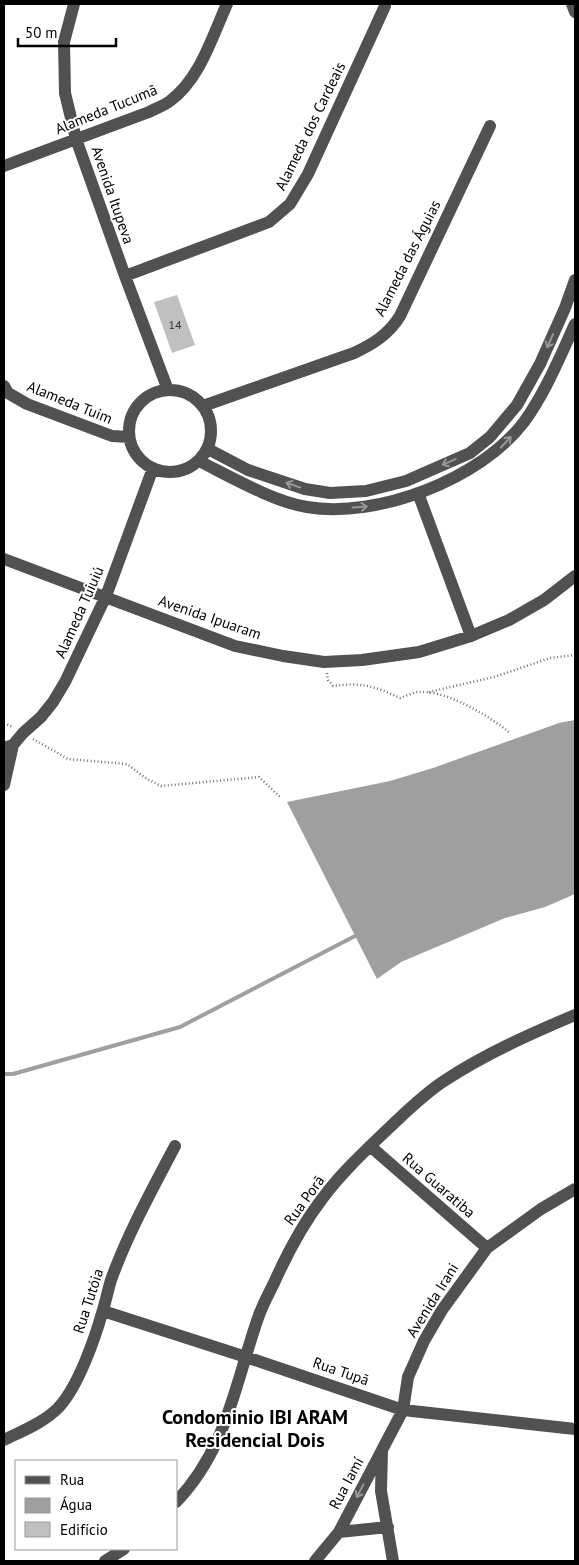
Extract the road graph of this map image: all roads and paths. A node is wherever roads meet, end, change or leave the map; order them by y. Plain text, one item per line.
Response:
1 (74, 4) edge
2 (227, 4) edge
3 (572, 4) edge
4 (386, 6) dead end
5 (575, 12) edge
6 (490, 126) dead end
7 (76, 139) junction
8 (4, 166) edge
9 (125, 276) junction
10 (575, 280) edge
11 (570, 311) edge
12 (575, 324) edge
13 (4, 386) edge
14 (168, 390) junction
15 (203, 406) junction
16 (129, 437) junction
17 (208, 448) junction
18 (199, 461) junction
19 (153, 468) junction
20 (418, 493) junction
21 (4, 560) edge
22 (575, 576) edge
23 (106, 596) junction
24 (471, 636) junction
25 (575, 655) edge
26 (324, 662) junction
27 (427, 692) junction
28 (23, 733) junction
29 (510, 733) dead end
30 (8, 746) edge
31 (4, 785) edge
32 (281, 798) dead end
33 (575, 1015) edge
34 (175, 1146) dead end
35 (370, 1146) junction
36 (575, 1189) edge
37 (487, 1248) junction
38 (103, 1311) junction
39 (246, 1356) junction
40 (403, 1410) junction
41 (574, 1426) edge
42 (4, 1440) edge
43 (382, 1450) junction
44 (178, 1500) edge
45 (388, 1527) junction
46 (339, 1532) junction
47 (122, 1550) edge
48 (105, 1561) edge
49 (316, 1561) edge
50 (393, 1561) edge

1 - 7 street, Avenida Itupeva
2 - 7 street, Alameda Tucumã
3 - 5 street
4 - 9 street, Alameda dos Cardeais
6 - 15 street, Alameda das Águias
7 - 8 street, Alameda Tucumã
7 - 9 street, Avenida Itupeva
9 - 14 street, Avenida Itupeva
10 - 11 street
11 -> 17 street
20 -> 12 street
13 - 16 street, Alameda Tuim
14 - 15 street
14 - 16 street
15 - 17 street
16 - 19 street
17 - 18 street
18 - 19 street
18 -> 20 street
19 - 23 street, Alameda Tuiuiú
20 - 24 street
21 - 23 street, Avenida Ipuaram
22 - 24 street, Avenida Ipuaram
23 - 26 street, Avenida Ipuaram
23 - 28 street, Alameda Tuiuiú
24 - 26 street, Avenida Ipuaram
25 - 27 path
26 - 27 path
27 - 29 path
28 - 30 street, Alameda Tuiuiú
28 - 32 path
30 - 31 street
33 - 35 street, Rua Porã
34 - 38 street, Rua Tutóia
35 - 37 street, Rua Guaratiba
35 - 39 street, Rua Porã
36 - 37 street, Avenida Irani
37 - 40 street, Avenida Irani
38 - 39 street, Rua Tupã
38 - 42 street, Rua Tutóia
39 - 40 street, Rua Tupã
39 - 44 street, Rua Porã
40 - 41 street, Rua Tupã
40 - 43 street, Avenida Irani
43 - 45 street, Avenida Irani
43 -> 46 street, Rua Iamí
45 - 46 street, Rua Iamí
45 - 50 street, Avenida Irani
46 - 49 street, Rua Iamí
47 - 48 street

